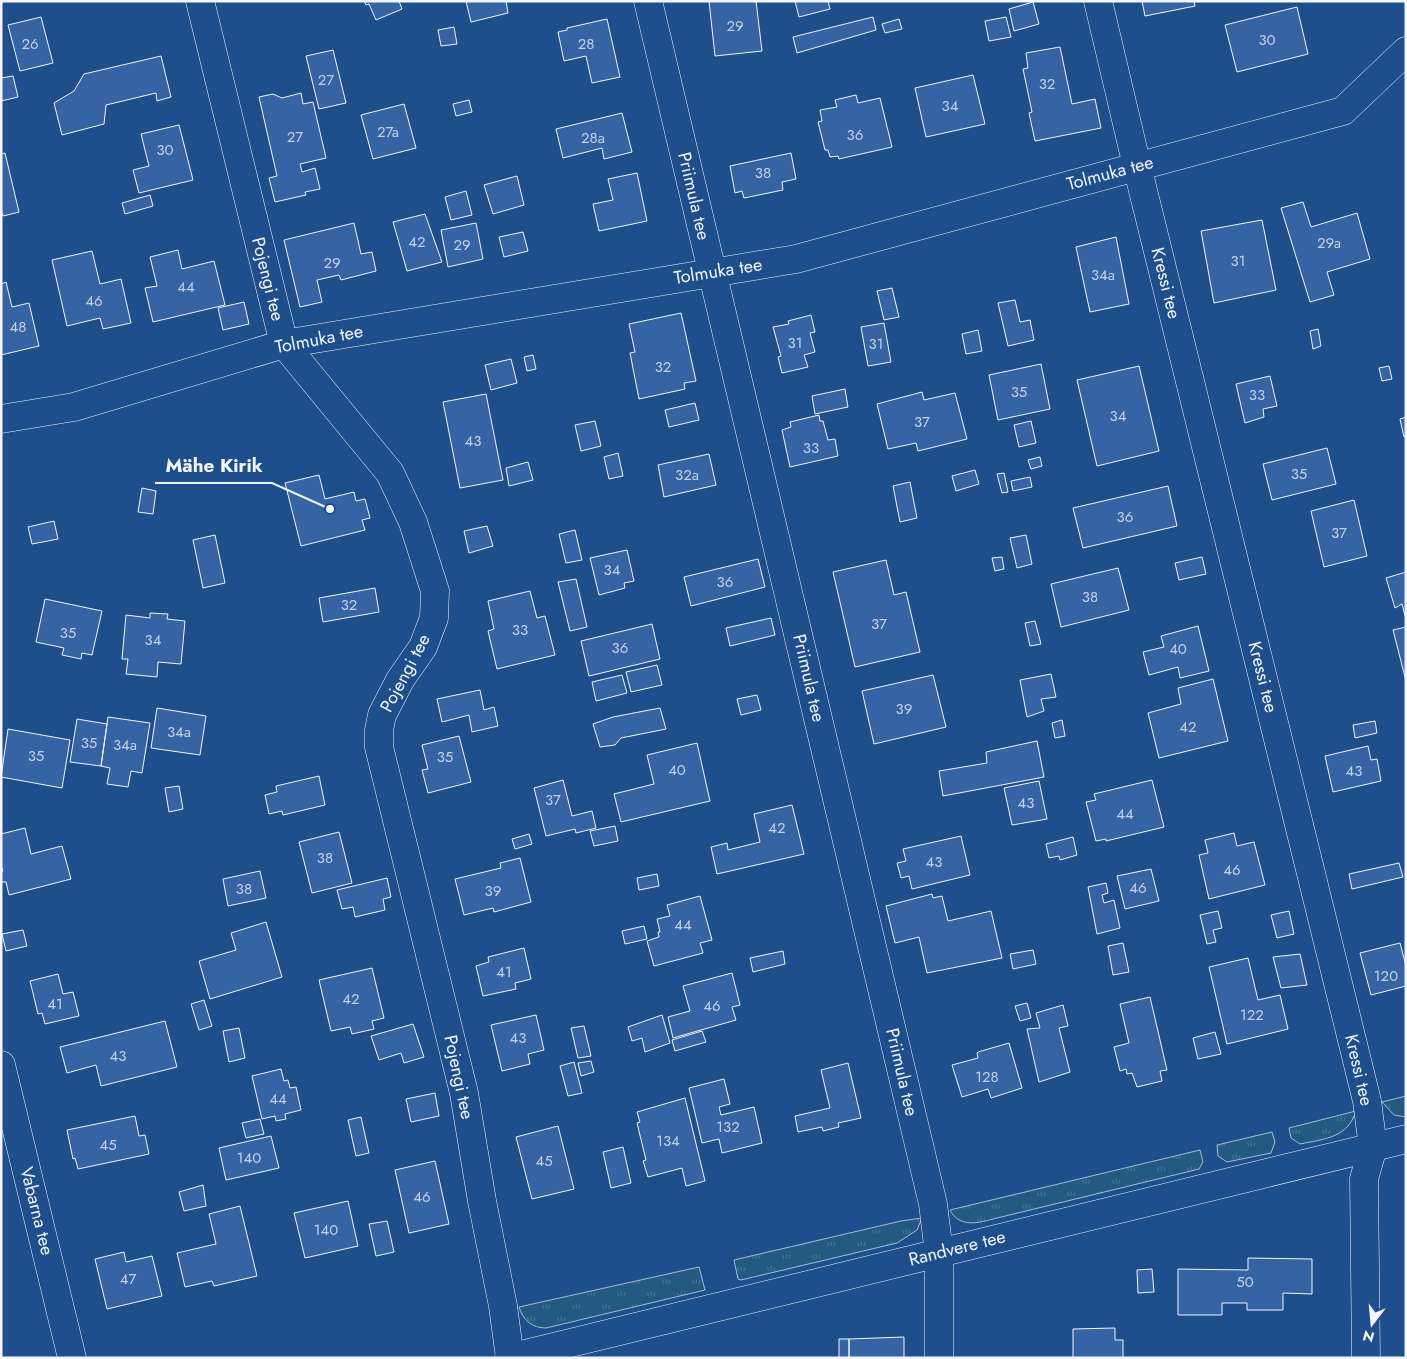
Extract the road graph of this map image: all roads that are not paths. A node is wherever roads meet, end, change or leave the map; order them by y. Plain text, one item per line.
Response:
1 (200, 1) edge
2 (648, 1) edge
3 (1098, 1) edge
4 (1406, 51) edge
5 (1137, 166) junction
6 (712, 272) junction
7 (284, 344) junction
8 (1, 419) edge
9 (1, 1065) edge
10 (1406, 1139) edge
11 (1373, 1147) junction
12 (938, 1253) junction
13 (72, 1358) edge
14 (509, 1358) edge
15 (939, 1358) edge
16 (1366, 1358) edge

1 - 7 street, Pojengi tee
2 - 6 street, Priimula tee
3 - 5 street, Kressi tee
4 - 5 street, Tolmuka tee
5 - 6 street, Tolmuka tee
5 - 11 street, Kressi tee
6 - 7 street, Tolmuka tee
6 - 12 street, Priimula tee
7 - 8 street, Tolmuka tee
7 - 14 street, Pojengi tee
9 - 13 street, Vabarna tee
10 - 11 street, Randvere tee
11 - 12 street, Randvere tee
11 - 16 street, Kressi tee
12 - 14 street, Randvere tee
12 - 15 street, Priimula tee

